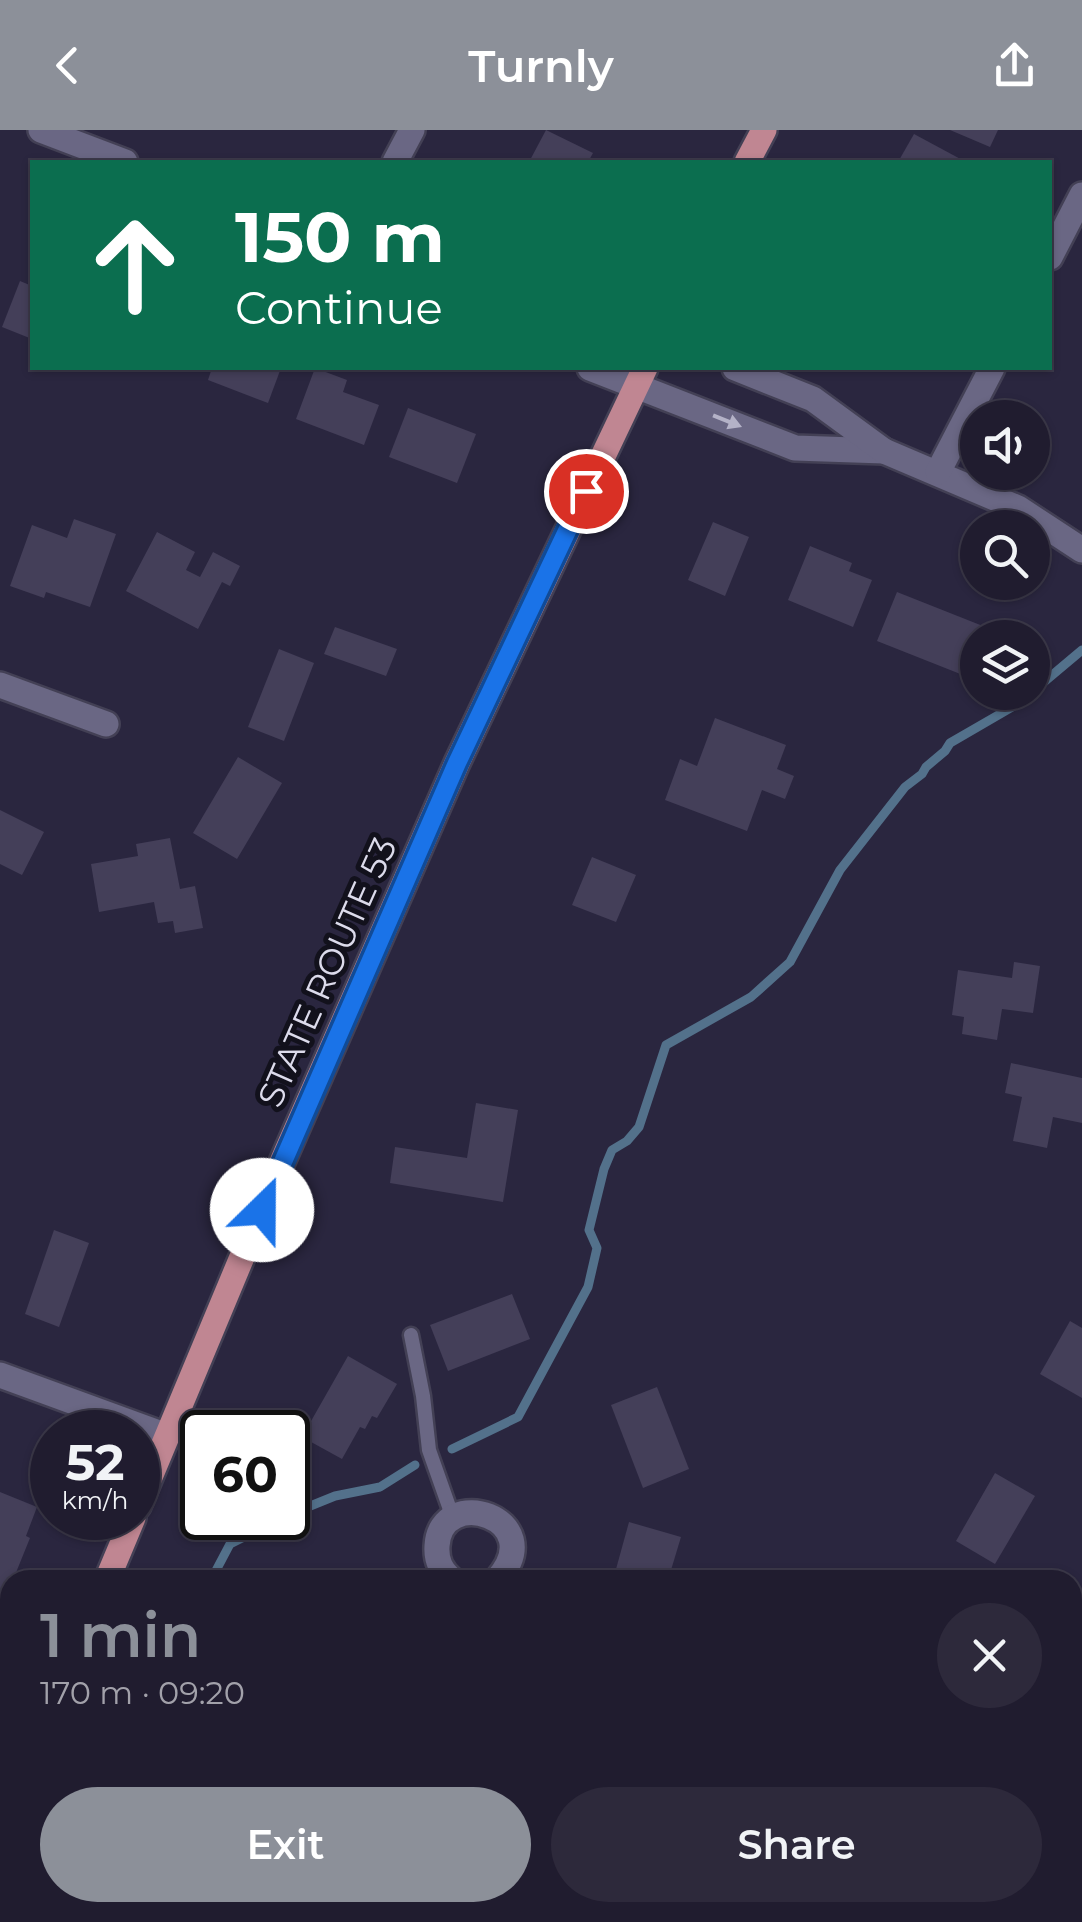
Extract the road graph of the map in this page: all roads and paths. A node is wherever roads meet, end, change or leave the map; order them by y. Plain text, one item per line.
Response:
1 (40, 130) edge
2 (412, 130) edge
3 (764, 130) edge
4 (120, 160) edge
5 (397, 160) edge
6 (748, 160) edge
7 (1082, 195) edge
8 (1052, 253) edge
9 (602, 370) edge
10 (741, 370) edge
11 (991, 370) edge
12 (640, 376) edge
13 (884, 451) junction
14 (938, 472) junction
15 (1082, 550) edge
16 (0, 685) edge
17 (106, 724) dead end
18 (411, 1335) dead end
19 (0, 1375) edge
20 (167, 1436) junction
21 (160, 1453) edge
22 (453, 1518) junction
23 (124, 1540) edge
24 (111, 1570) edge
25 (442, 1570) edge
26 (505, 1570) edge

1 - 4 street
2 - 5 street
3 - 6 main road
7 - 8 street
9 - 12 street
10 - 13 street
11 - 14 street
12 -> 13 street
12 - 20 main road, STATE ROUTE 53
13 - 14 street
14 - 15 street
16 - 17 street
18 - 22 lane
19 - 20 street
20 - 21 main road, STATE ROUTE 53
22 - 25 street
22 - 26 street
23 - 24 main road

